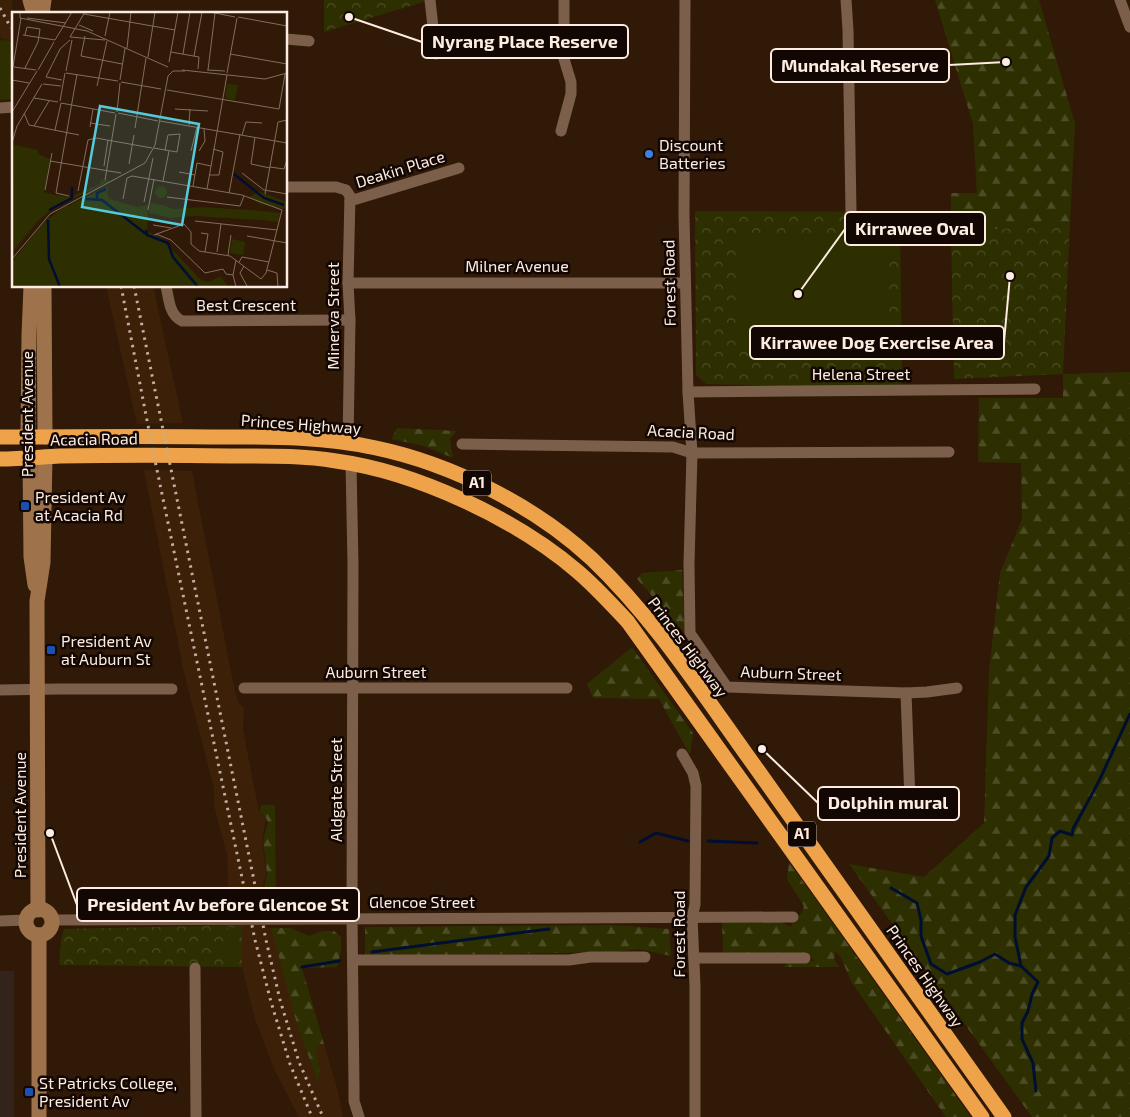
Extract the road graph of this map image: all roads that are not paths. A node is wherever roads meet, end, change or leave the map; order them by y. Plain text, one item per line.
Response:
1 (430, 0) edge
2 (564, 0) edge
3 (685, 0) edge
4 (846, 0) edge
5 (1120, 0) edge
6 (1130, 27) edge
7 (288, 39) edge
8 (309, 41) dead end
9 (436, 54) dead end
10 (561, 131) dead end
11 (459, 168) dead end
12 (288, 187) edge
13 (348, 195) junction
14 (851, 212) dead end
15 (348, 283) junction
16 (685, 283) junction
17 (31, 288) edge
18 (44, 288) edge
19 (166, 288) edge
20 (350, 320) junction
21 (1035, 389) dead end
22 (688, 392) junction
23 (0, 437) edge
24 (28, 437) junction
25 (45, 437) junction
26 (184, 437) joint
27 (348, 443) junction
28 (462, 444) dead end
29 (949, 452) dead end
30 (692, 453) junction
31 (188, 455) joint
32 (37, 458) junction
33 (0, 459) edge
34 (351, 463) junction
35 (689, 564) joint
36 (244, 688) dead end
37 (354, 688) junction
38 (567, 688) dead end
39 (957, 688) dead end
40 (37, 689) junction
41 (172, 689) dead end
42 (0, 690) edge
43 (906, 693) junction
44 (682, 754) dead end
45 (910, 801) dead end
46 (38, 910) junction
47 (692, 917) junction
48 (793, 917) dead end
49 (352, 918) junction
50 (0, 920) edge
51 (26, 920) junction
52 (52, 920) junction
53 (39, 935) junction
54 (645, 957) dead end
55 (694, 958) junction
56 (805, 958) dead end
57 (353, 960) junction
58 (195, 968) dead end
59 (40, 1117) edge
60 (196, 1117) edge
61 (359, 1117) edge
62 (694, 1117) edge
63 (982, 1117) edge
64 (1004, 1117) edge

1 - 9 street
2 - 10 street
3 - 16 street, Forest Road
4 - 14 street
5 - 6 street
7 - 8 street
11 - 13 street, Deakin Place
12 - 13 street
13 - 15 street, Minerva Street
15 - 16 street, Milner Avenue
15 - 20 street, Minerva Street
16 - 22 street, Forest Road
17 - 24 street, President Avenue
18 - 25 street, President Avenue
19 - 20 street, Best Crescent
20 - 27 street, Minerva Street
21 - 22 street, Helena Street
22 - 30 street, Forest Road
23 - 24 highway, Acacia Road / A1
24 - 25 highway, Acacia Road / A1
24 - 32 highway, President Avenue
25 - 26 highway, Acacia Road / A1
25 - 32 highway, President Avenue
26 - 27 highway, Princes Highway / A1
27 - 64 highway, Princes Highway / A1
28 - 30 street, Acacia Road
29 - 30 street, Acacia Road
30 - 35 street, Forest Road
31 - 32 highway, Acacia Road / A1
31 - 34 highway, Princes Highway / A1
32 - 33 highway, Acacia Road / A1
32 - 40 street, President Avenue
34 - 37 street, Aldgate Street
34 - 63 highway, Princes Highway / A1
35 - 43 street, Auburn Street
36 - 37 street, Auburn Street
37 - 38 street, Auburn Street
37 - 49 street, Aldgate Street
39 - 43 street, Auburn Street
40 - 41 street
40 - 42 street
40 - 46 street, President Avenue
43 - 45 street
44 - 47 street, Forest Road
46 - 51 street
46 - 52 street
47 - 48 street, Glencoe Street
47 - 49 street, Glencoe Street
47 - 55 street, Forest Road
49 - 52 street, Glencoe Street
49 - 57 street, Aldgate Street
50 - 51 street
51 - 53 street
52 - 53 street
53 - 59 street
54 - 57 street
55 - 56 street
55 - 62 street, Forest Road
57 - 61 street, Aldgate Street
58 - 60 street

